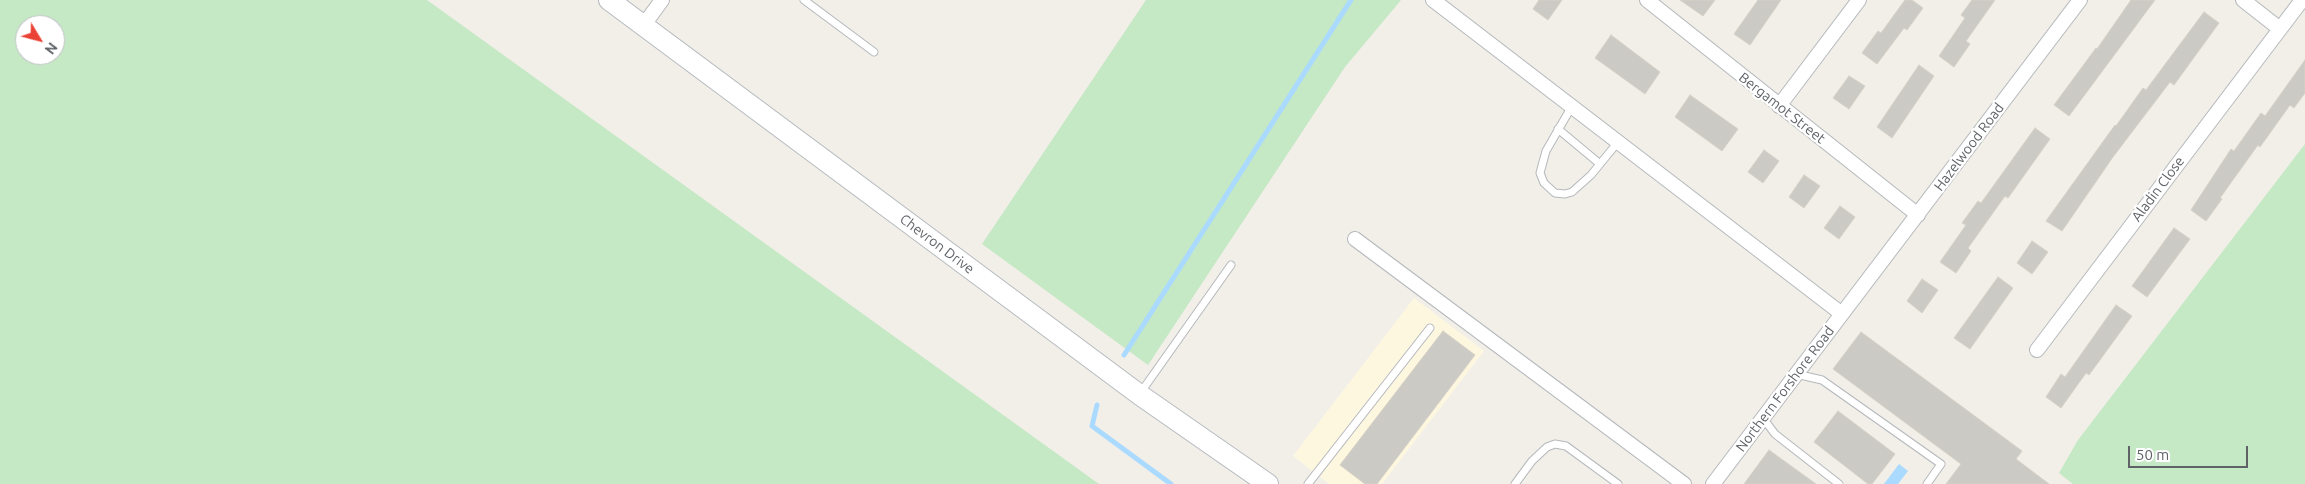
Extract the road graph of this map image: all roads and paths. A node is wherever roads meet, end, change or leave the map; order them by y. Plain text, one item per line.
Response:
1 (609, 0) edge
2 (662, 0) edge
3 (804, 0) edge
4 (1432, 0) edge
5 (1647, 0) edge
6 (1859, 0) edge
7 (2080, 0) edge
8 (2243, 0) edge
9 (2302, 0) edge
10 (643, 26) junction
11 (2280, 29) junction
12 (874, 52) dead end
13 (1572, 106) junction
14 (1779, 106) junction
15 (1558, 129) junction
16 (1618, 141) junction
17 (1600, 164) junction
18 (1918, 214) junction
19 (1355, 239) dead end
20 (1232, 265) dead end
21 (1858, 294) joint
22 (1842, 314) junction
23 (1430, 328) dead end
24 (2037, 350) dead end
25 (1796, 374) junction
26 (1140, 395) junction
27 (1763, 418) junction
28 (1268, 484) edge
29 (1308, 484) edge
30 (1515, 484) edge
31 (1618, 484) edge
32 (1684, 484) edge
33 (1713, 484) edge
34 (1839, 484) edge
35 (1927, 484) edge

1 - 10 main road, Chevron Drive
2 - 10 street
3 - 12 lane
4 - 13 street
5 - 14 street, Bergamot Street
6 - 14 street
7 - 18 street, Hazelwood Road
8 - 11 street
9 - 11 street, Aladin Close
10 - 26 main road, Chevron Drive
11 - 24 street, Aladin Close
13 - 15 lane
13 - 16 street
14 - 18 street, Bergamot Street
15 - 17 lane
15 - 17 lane
16 - 17 lane
16 - 22 street
18 - 21 street, Hazelwood Road
19 - 32 street
20 - 26 lane
21 - 22 street, Northern Forshore Road
22 - 25 street, Northern Forshore Road
23 - 29 lane
25 - 27 street, Northern Forshore Road
25 - 35 lane
26 - 28 main road, Chevron Drive
27 - 33 street, Northern Forshore Road
27 - 34 lane
30 - 31 lane

